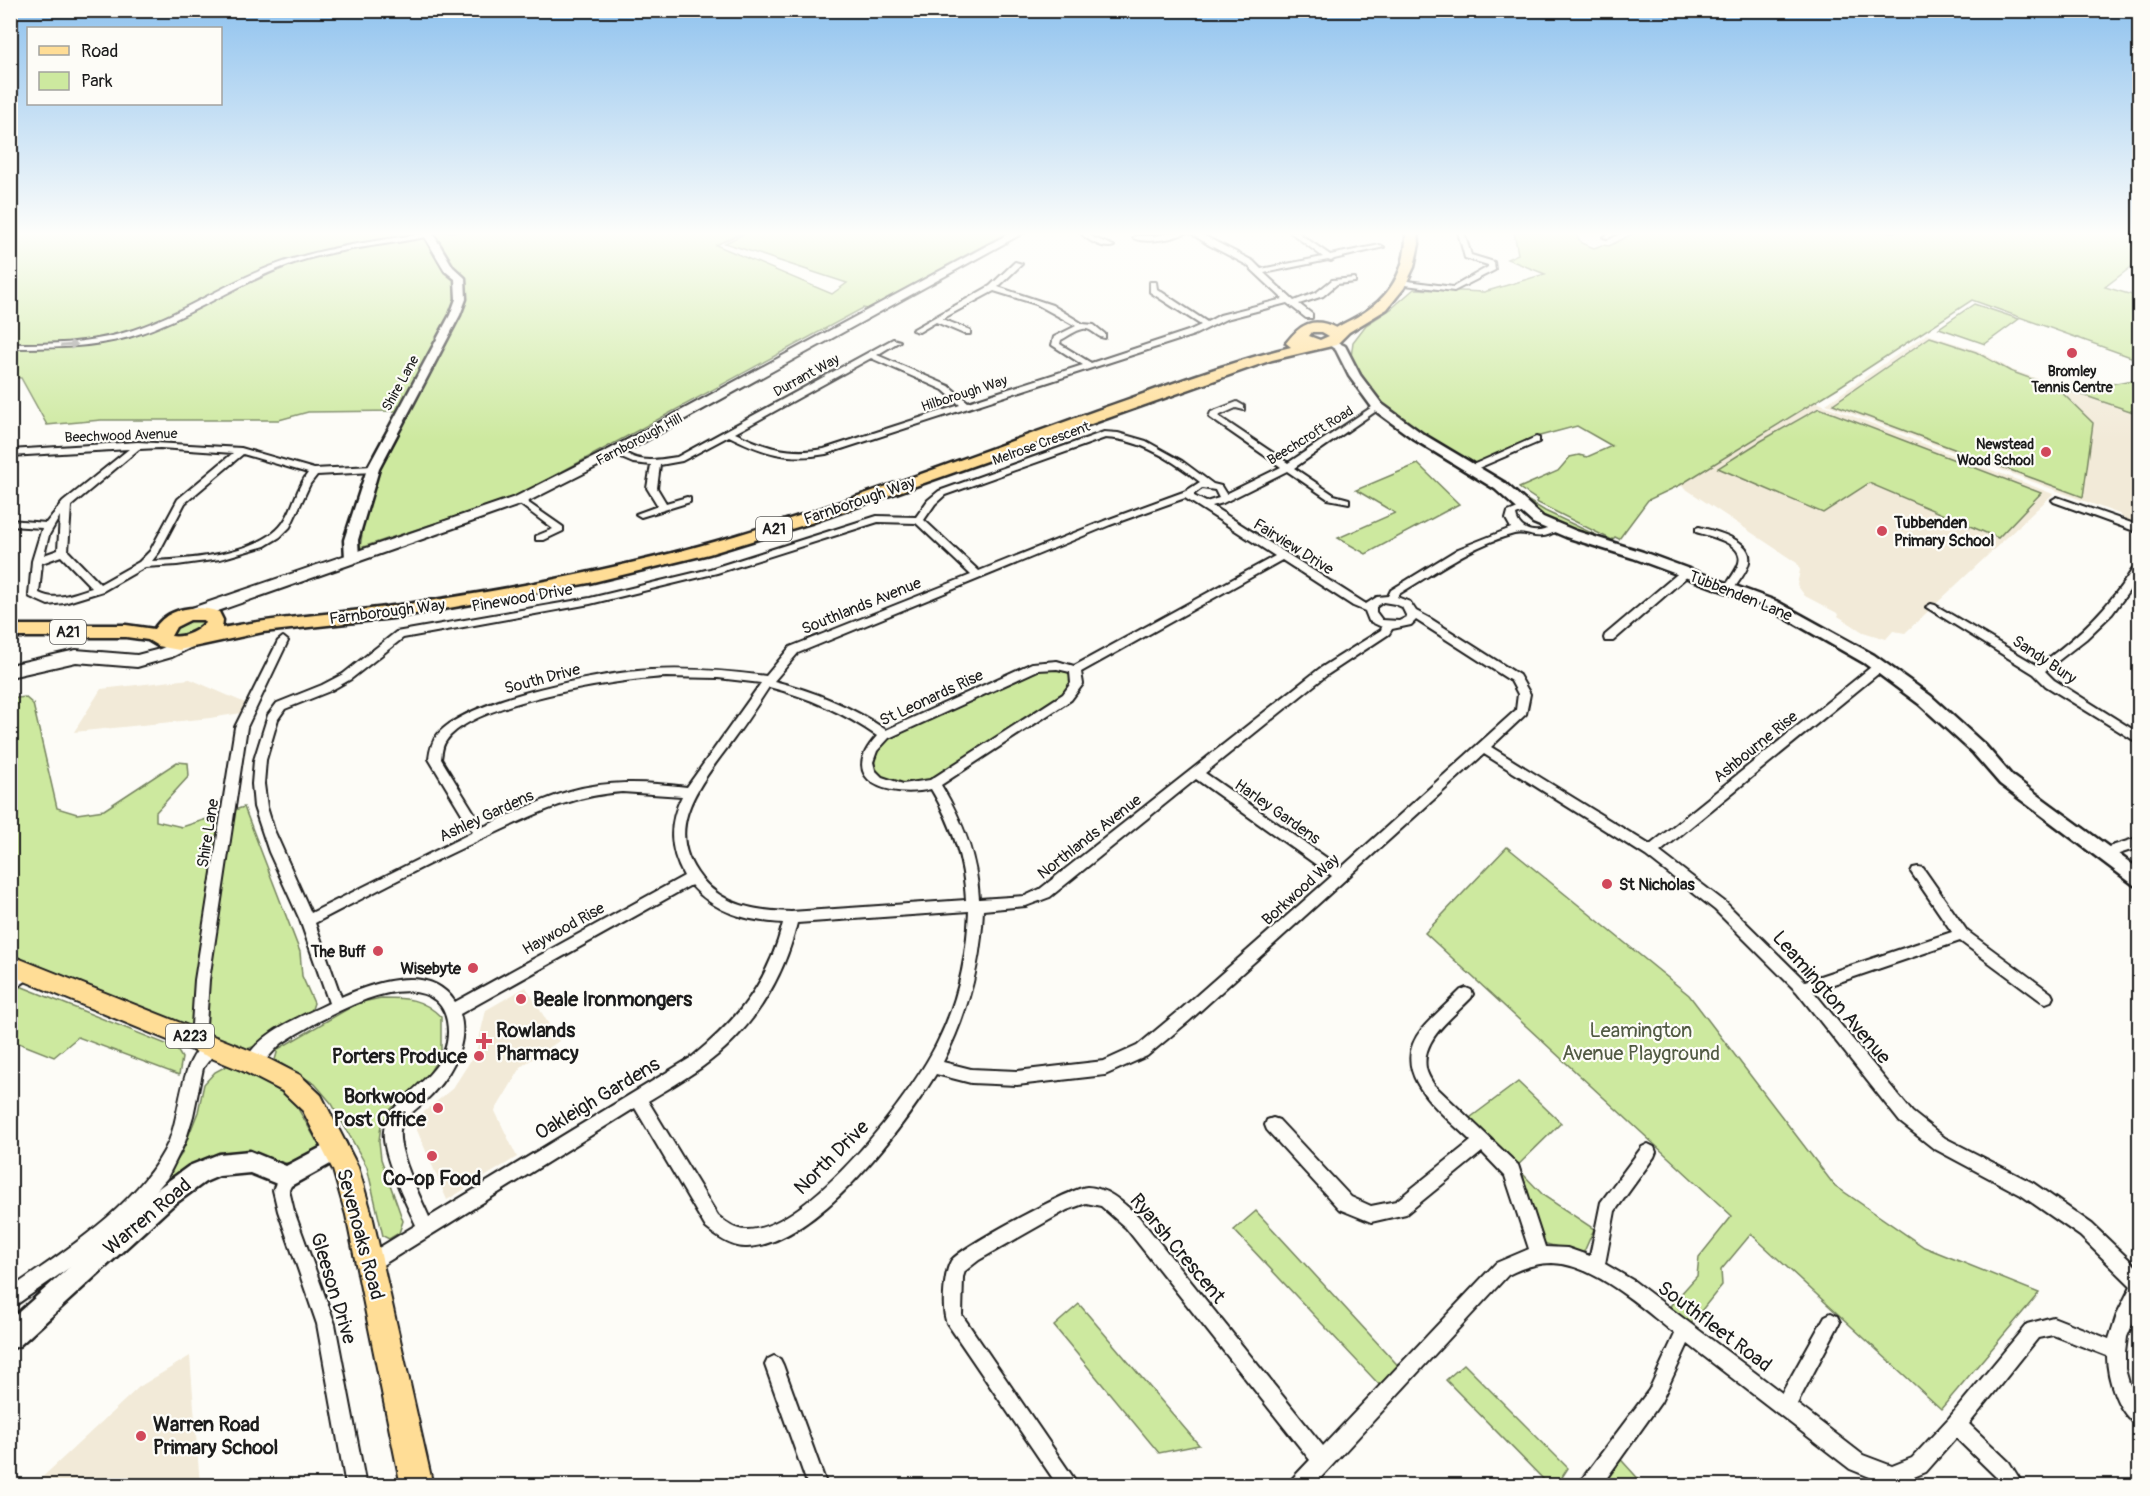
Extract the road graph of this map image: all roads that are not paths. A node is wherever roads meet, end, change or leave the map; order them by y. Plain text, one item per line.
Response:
1 (201, 302) edge
2 (460, 302) edge
3 (891, 302) edge
4 (968, 302) edge
5 (1041, 302) edge
6 (1172, 302) edge
7 (1290, 302) joint
8 (1373, 302) edge
9 (1387, 302) edge
10 (1309, 316) dead end
11 (936, 319) junction
12 (1206, 325) junction
13 (1081, 326) junction
14 (1320, 327) junction
15 (916, 330) dead end
16 (967, 332) dead end
17 (1102, 336) dead end
18 (1302, 336) junction
19 (1329, 340) junction
20 (896, 341) dead end
21 (10, 346) edge
22 (871, 355) junction
23 (1267, 357) junction
24 (1090, 366) junction
25 (967, 406) junction
26 (1378, 407) junction
27 (1241, 408) dead end
28 (729, 433) junction
29 (1536, 440) dead end
30 (138, 446) junction
31 (241, 451) junction
32 (615, 452) junction
33 (10, 453) edge
34 (656, 463) junction
35 (1473, 467) junction
36 (1287, 468) junction
37 (373, 469) junction
38 (314, 472) junction
39 (1209, 485) junction
40 (1189, 493) junction
41 (1223, 497) junction
42 (520, 500) junction
43 (687, 500) dead end
44 (2057, 500) dead end
45 (1346, 501) dead end
46 (1205, 505) junction
47 (66, 506) junction
48 (664, 507) junction
49 (1526, 508) junction
50 (641, 514) dead end
51 (919, 520) junction
52 (10, 523) edge
53 (49, 526) junction
54 (1555, 528) junction
55 (1516, 529) junction
56 (1699, 530) dead end
57 (2139, 530) edge
58 (540, 538) dead end
59 (63, 552) junction
60 (1282, 556) junction
61 (352, 558) junction
62 (37, 561) junction
63 (143, 564) junction
64 (2139, 566) edge
65 (1686, 572) junction
66 (977, 575) junction
67 (1730, 588) junction
68 (99, 589) junction
69 (237, 599) junction
70 (1391, 599) junction
71 (1931, 607) dead end
72 (1369, 609) junction
73 (1413, 614) junction
74 (183, 617) junction
75 (213, 618) junction
76 (263, 626) junction
77 (1388, 626) junction
78 (10, 631) edge
79 (126, 631) junction
80 (1608, 638) dead end
81 (163, 640) junction
82 (192, 640) junction
83 (283, 641) dead end
84 (149, 658) junction
85 (1880, 666) junction
86 (1075, 670) junction
87 (10, 671) edge
88 (2038, 671) junction
89 (768, 682) junction
90 (885, 735) junction
91 (2139, 740) edge
92 (1483, 748) junction
93 (1196, 773) junction
94 (934, 784) junction
95 (690, 792) junction
96 (481, 834) junction
97 (2139, 842) edge
98 (1651, 852) junction
99 (2104, 854) junction
100 (1918, 872) dead end
101 (1341, 875) junction
102 (692, 878) junction
103 (2139, 880) edge
104 (975, 906) junction
105 (791, 918) junction
106 (307, 921) junction
107 (1962, 935) junction
108 (16, 975) edge
109 (1802, 988) junction
110 (1466, 994) dead end
111 (2046, 997) dead end
112 (337, 1006) junction
113 (452, 1011) junction
114 (203, 1042) junction
115 (252, 1063) junction
116 (933, 1066) junction
117 (638, 1099) junction
118 (1273, 1125) dead end
119 (1482, 1142) junction
120 (337, 1149) junction
121 (1648, 1152) dead end
122 (287, 1177) junction
123 (426, 1230) junction
124 (1539, 1254) junction
125 (370, 1263) junction
126 (1596, 1267) junction
127 (2139, 1282) edge
128 (2139, 1287) edge
129 (11, 1297) edge
130 (1832, 1322) dead end
131 (1685, 1331) junction
132 (10, 1337) edge
133 (2116, 1351) junction
134 (774, 1365) dead end
135 (1785, 1407) junction
136 (2139, 1417) edge
137 (1956, 1425) junction
138 (1323, 1461) junction
139 (356, 1485) edge
140 (417, 1485) edge
141 (818, 1485) edge
142 (1070, 1485) edge
143 (1299, 1485) edge
144 (1589, 1485) edge
145 (2015, 1485) edge

21 -> 1 street
2 - 37 street, Shire Lane
3 - 32 main road, Farnborough Hill
4 - 11 street
5 - 13 street
6 - 12 street
7 - 10 street
7 - 12 street, Hilborough Way
8 - 14 highway
9 - 19 highway, Farnborough Way / A21
11 - 15 street
11 - 16 street
12 - 24 street, Hilborough Way
13 - 17 street
13 - 24 street
14 - 18 highway, Farnborough Way
14 - 19 highway
18 - 19 highway
18 - 23 highway, Farnborough Way / A21
19 - 23 highway, Farnborough Way / A21
19 - 26 street, Tubbenden Lane
20 - 22 street, Durrant Way
22 - 25 street
22 - 28 street, Durrant Way
23 - 76 highway, Farnborough Way / A21
24 - 25 street, Hilborough Way
25 - 28 street, Hilborough Way
26 - 35 street, Tubbenden Lane
26 - 36 street, Beechcroft Road
27 - 36 street
28 - 34 street, Durrant Way
29 - 35 street
30 - 31 street, Beechwood Avenue
30 - 33 street, Beechwood Avenue
30 - 47 street
31 - 38 street, Beechwood Avenue
31 - 63 street
32 - 34 street
32 - 42 main road, Farnborough Hill
34 - 48 street
35 - 49 street, Tubbenden Lane
36 - 41 street, Beechcroft Road
36 - 45 street
37 - 38 street, Beechwood Avenue
37 - 61 street, Shire Lane
38 - 63 street
39 - 40 street, Southlands Avenue
39 - 41 street, Melrose Crescent
39 - 51 street, Melrose Crescent
40 - 46 street, Fairview Drive
40 - 66 street, Southlands Avenue
41 - 46 street, Beechcroft Road
42 - 58 street
42 - 61 main road, Farnborough Hill
43 - 48 street
44 - 57 street
46 - 60 street, Fairview Drive
47 - 53 street
47 - 59 street
48 - 50 street
49 - 54 street, Tubbenden Lane
49 - 55 street
51 - 66 street
51 - 106 street, Pinewood Drive
52 - 53 street
53 - 62 street
54 - 55 street
54 - 65 street, Tubbenden Lane
55 - 70 street
56 - 67 street
59 - 62 street
59 - 68 street
60 - 72 street, Fairview Drive
60 - 86 street
61 - 69 main road, Farnborough Hill
62 - 68 street
63 - 68 street
64 - 88 street
65 - 67 street, Tubbenden Lane
65 - 80 street
66 - 89 street, Southlands Avenue
67 - 85 street, Tubbenden Lane
69 - 74 main road, Farnborough Hill
69 - 75 main road, Farnborough Hill
70 - 72 street
70 - 73 street
71 - 88 street, Sandy Bury
72 - 77 street
73 - 77 street
73 - 92 street, Borkwood Way
74 - 75 highway, Farnborough Way
74 - 79 highway, A21
74 - 81 highway
75 - 76 highway, Farnborough Way / A21
75 - 82 highway
76 - 82 highway, Farnborough Way / A21
77 - 93 street, Northlands Avenue
78 - 79 highway, A21
79 - 81 highway, A21
81 - 82 highway, Farnborough Way
81 - 84 main road
82 - 84 main road
83 - 114 street, Shire Lane
84 - 87 main road
85 - 98 street, Ashbourne Rise
85 - 99 street, Tubbenden Lane
86 - 90 street, St Leonards Rise
86 - 94 street, St Leonards Rise
88 - 91 street, Sandy Bury
89 - 90 street, South Drive
89 - 95 street, Southlands Avenue
89 - 96 street, South Drive
90 - 94 street, St Leonards Rise
92 - 98 street, Leamington Avenue
92 - 101 street, Borkwood Way
93 - 101 street, Harley Gardens
93 - 104 street, Northlands Avenue
94 - 104 street, North Drive
95 - 96 street, Ashley Gardens
95 - 102 street, Southlands Avenue
96 - 106 street, Ashley Gardens
97 - 99 street
98 - 109 street, Leamington Avenue
99 - 103 street, Tubbenden Lane
100 - 107 street
101 - 116 street, Borkwood Way
102 - 105 street, Northlands Avenue
102 - 113 street, Haywood Rise
104 - 105 street, Northlands Avenue
104 - 116 street, North Drive
105 - 117 street, Oakleigh Gardens
106 - 112 street, Pinewood Drive
107 - 109 street
107 - 111 street
108 - 114 main road, Sevenoaks Road / A223
109 - 127 street, Leamington Avenue
110 - 119 street
112 - 113 street
112 - 115 street
113 - 123 street
114 - 115 main road, Sevenoaks Road / A223
114 - 129 street, Warren Road
115 - 120 main road, Sevenoaks Road / A223
116 - 117 street, North Drive
117 - 123 street, Oakleigh Gardens
118 - 119 street
119 - 124 street
120 - 122 street
120 - 125 main road, Sevenoaks Road / A223
121 - 126 street
122 - 132 street, Warren Road
122 - 139 street, Gleeson Drive
123 - 125 street, Oakleigh Gardens
124 - 126 street, Southfleet Road
124 - 138 street, Southfleet Road
125 - 140 main road, Sevenoaks Road / A223
126 - 131 street, Southfleet Road
128 - 133 street
130 - 135 street
131 - 135 street, Southfleet Road
131 - 144 street
133 - 136 street
133 - 137 street, Southfleet Road
134 - 141 street
135 - 137 street, Southfleet Road
137 - 145 street
138 - 142 street, Ryarsh Crescent
138 - 143 street, Southfleet Road

